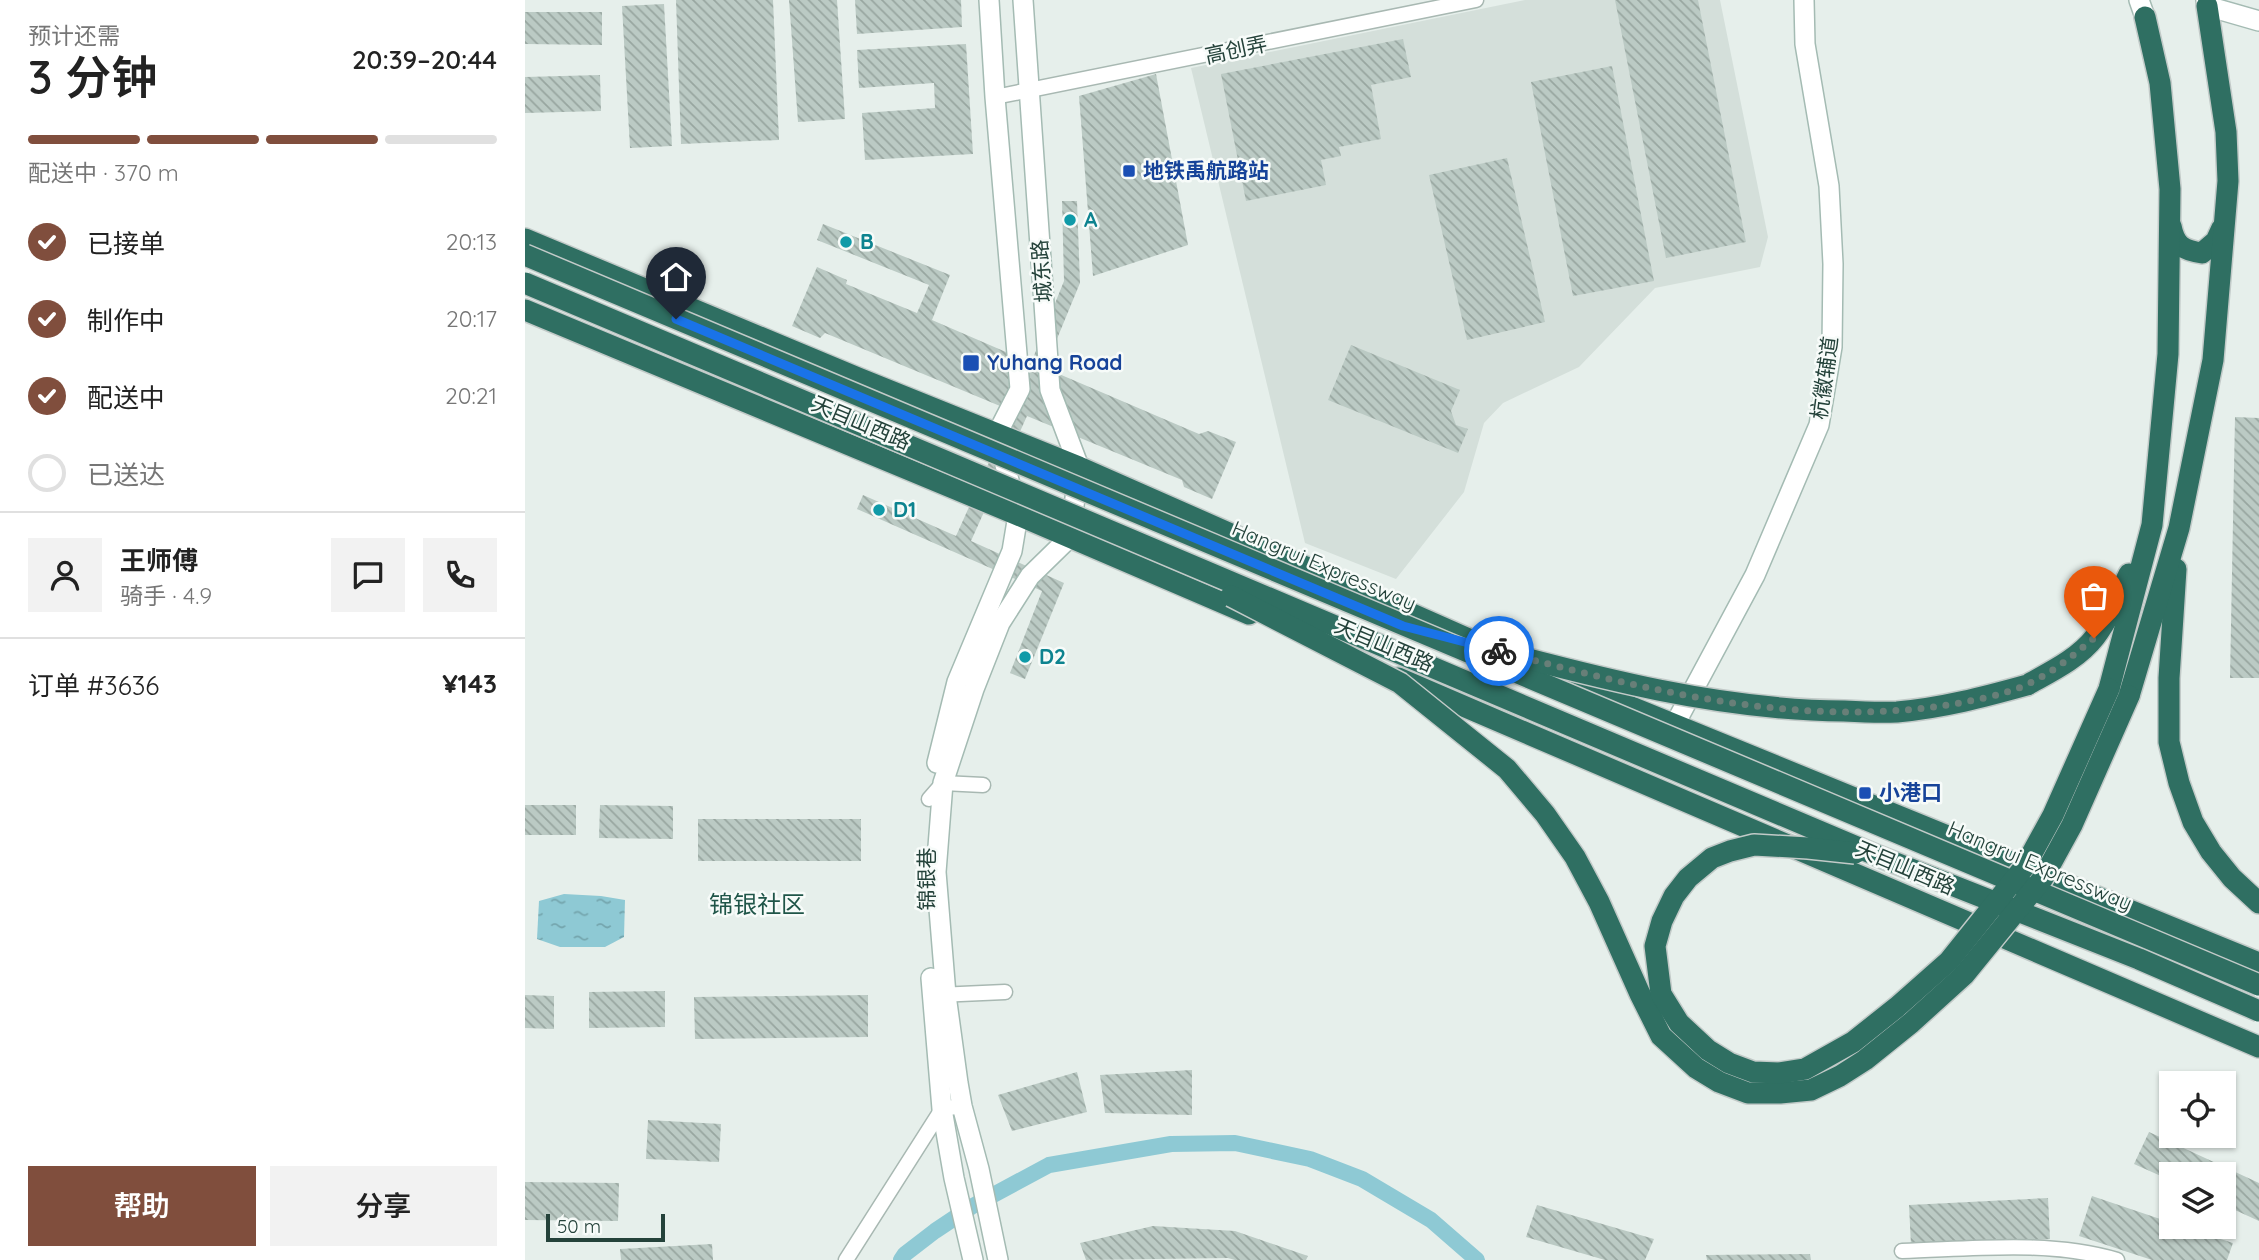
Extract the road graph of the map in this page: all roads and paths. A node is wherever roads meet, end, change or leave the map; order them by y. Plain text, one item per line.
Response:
1 (989, 0) edge
2 (1023, 0) edge
3 (1476, 0) edge
4 (1804, 0) edge
5 (2207, 3) edge
6 (2142, 8) edge
7 (2259, 21) edge
8 (1028, 90) junction
9 (995, 97) junction
10 (2170, 220) junction
11 (2224, 223) junction
12 (525, 239) edge
13 (525, 255) edge
14 (525, 284) edge
15 (525, 310) edge
16 (997, 435) junction
17 (1079, 467) junction
18 (1019, 515) junction
19 (2152, 525) junction
20 (2179, 528) junction
21 (1076, 529) junction
22 (1403, 626) junction
23 (2119, 693) junction
24 (1675, 724) junction
25 (943, 783) junction
26 (983, 785) dead end
27 (929, 799) junction
28 (1878, 856) junction
29 (2259, 904) edge
30 (2259, 963) edge
31 (2259, 985) edge
32 (1005, 992) dead end
33 (940, 995) junction
34 (2259, 1011) edge
35 (2259, 1047) edge
36 (962, 1106) junction
37 (942, 1109) junction
38 (1902, 1251) dead end
39 (996, 1254) edge
40 (972, 1257) edge
41 (846, 1260) edge
42 (2117, 1260) edge

1 - 9 main road, 城东路
2 - 8 main road, 城东路
3 - 8 street, 高创弄
4 - 24 main road, 杭徽辅道
5 - 7 main road
5 - 11 highway
6 - 10 highway
8 - 9 street, 高创弄
8 - 17 main road, 城东路
9 - 16 main road, 城东路
10 - 11 highway
10 - 19 highway
11 - 20 highway
12 - 16 highway, 天目山西路
13 - 22 highway, Hangrui Expressway, bridge
14 - 21 highway, bridge
15 - 18 highway, 天目山西路
16 - 17 highway, 天目山西路
16 - 18 main road
17 - 21 main road, 城东路
17 - 24 highway, 天目山西路
18 - 21 highway, 天目山西路
18 - 27 main road, 锦银巷
19 - 22 highway, bridge
19 - 23 highway
20 - 23 highway
20 - 29 highway
21 - 23 highway, bridge
21 - 25 main road, 锦银巷
21 - 28 highway, bridge
21 - 35 highway, 天目山西路
22 - 31 highway, Hangrui Expressway, bridge
23 - 28 highway, bridge
24 - 30 highway, 天目山西路
25 - 26 street
25 - 27 street
25 - 33 main road, 锦银巷
27 - 33 main road, 锦银巷
28 - 34 highway, bridge
32 - 33 street
33 - 36 main road, 锦银巷
33 - 37 main road, 锦银巷
36 - 37 street
36 - 39 main road, 锦银巷
37 - 40 main road, 锦银巷
37 - 41 street
38 - 42 street

